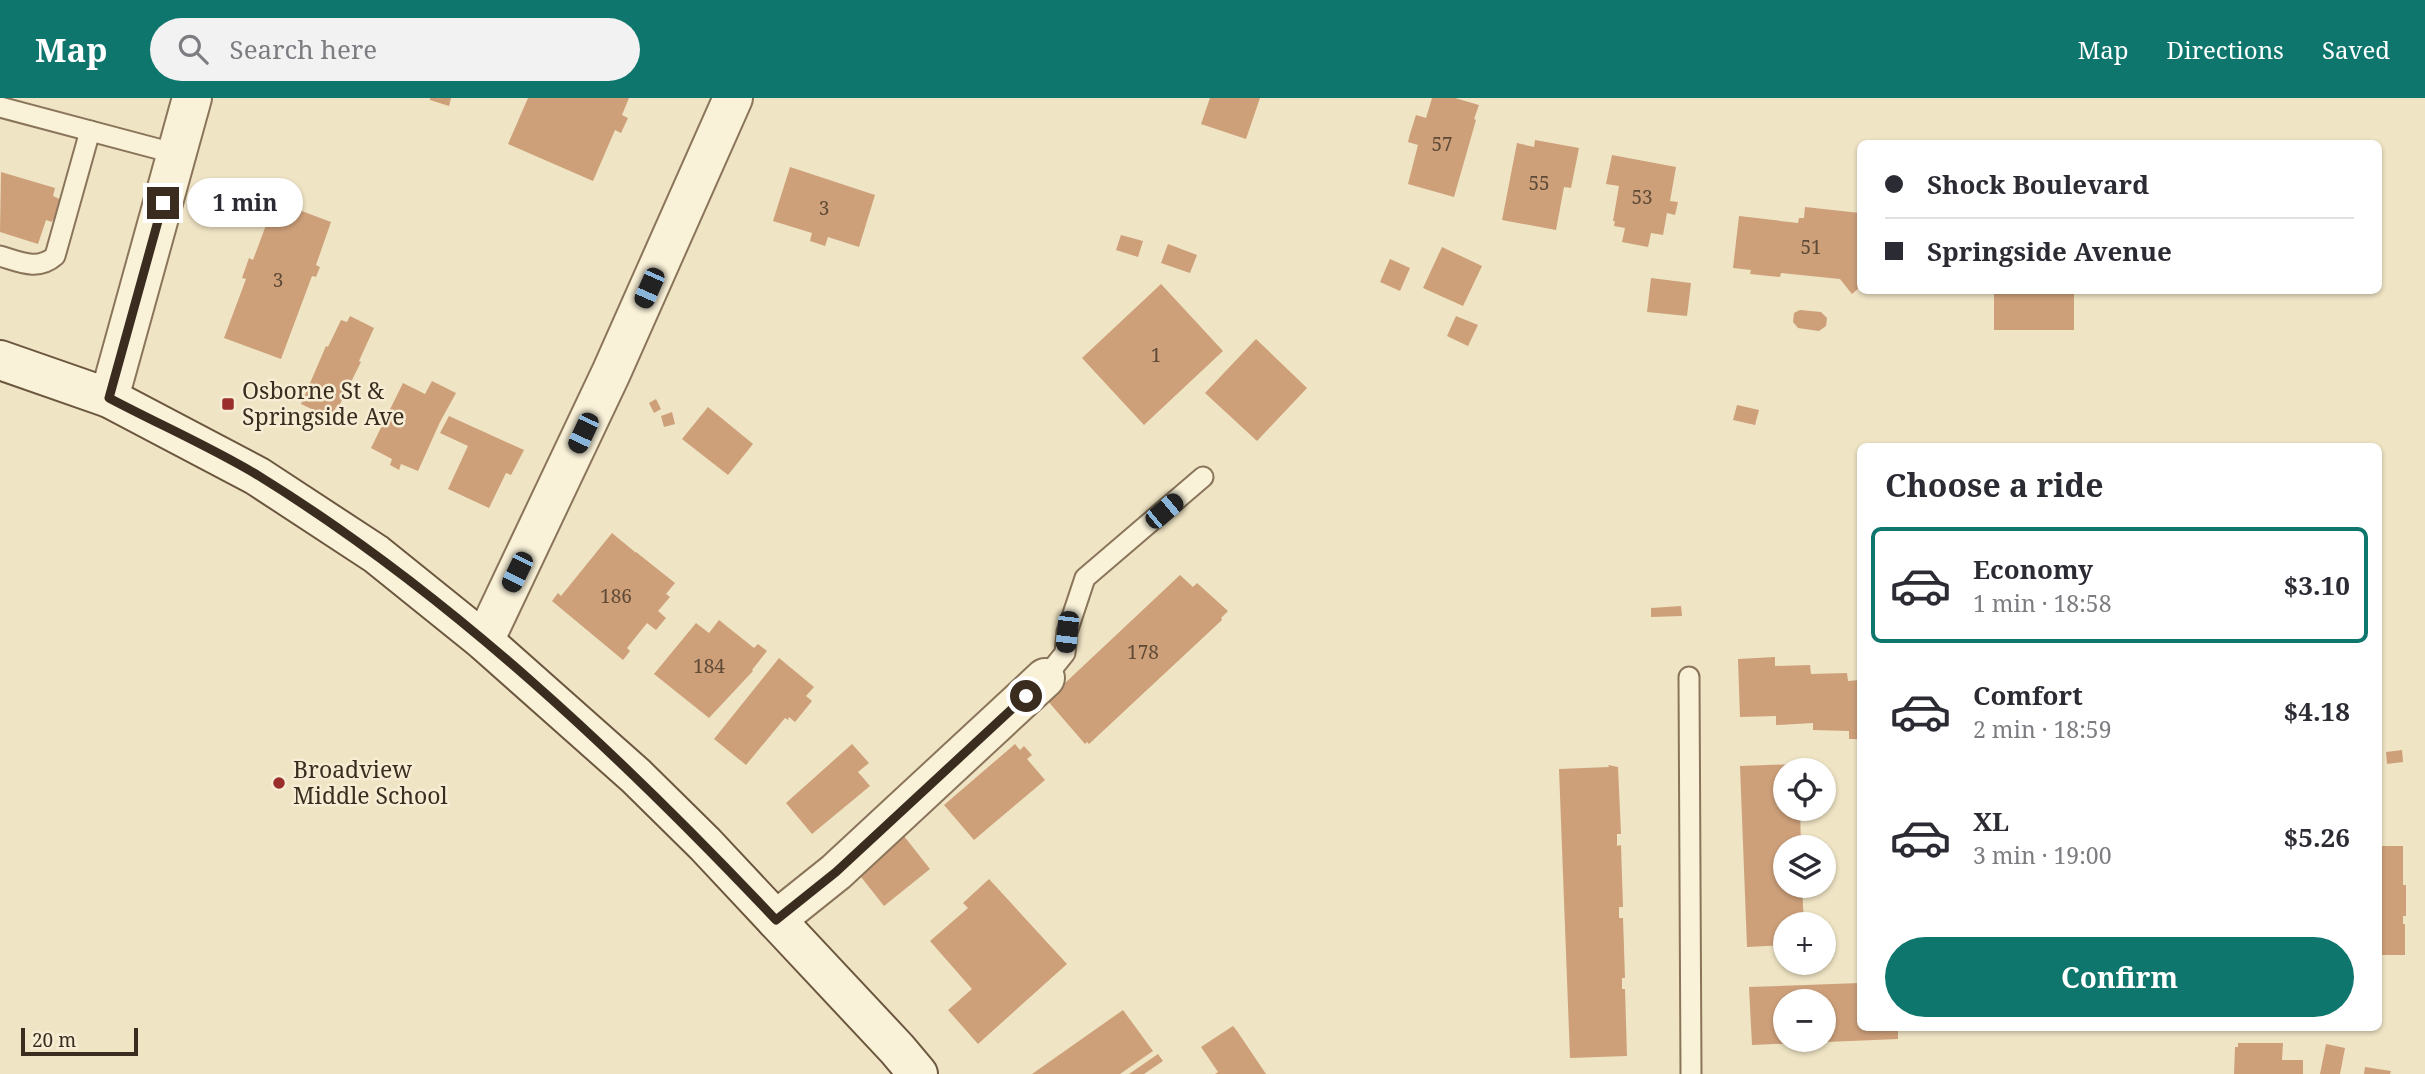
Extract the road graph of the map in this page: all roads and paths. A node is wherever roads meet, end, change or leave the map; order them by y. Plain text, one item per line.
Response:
1 (192, 98) edge
2 (733, 98) edge
3 (0, 107) edge
4 (90, 131) junction
5 (177, 154) junction
6 (0, 256) edge
7 (0, 360) edge
8 (109, 398) junction
9 (1203, 477) dead end
10 (484, 641) junction
11 (1689, 677) dead end
12 (1045, 678) joint
13 (776, 920) junction
14 (918, 1074) edge
15 (1691, 1074) edge

1 - 5 street
2 - 10 street
3 - 4 lane
4 - 5 lane
4 - 6 lane
5 - 8 street
7 - 8 street
8 - 10 street
9 - 12 lane
10 - 13 street
11 - 15 lane
12 - 13 street
13 - 14 street

